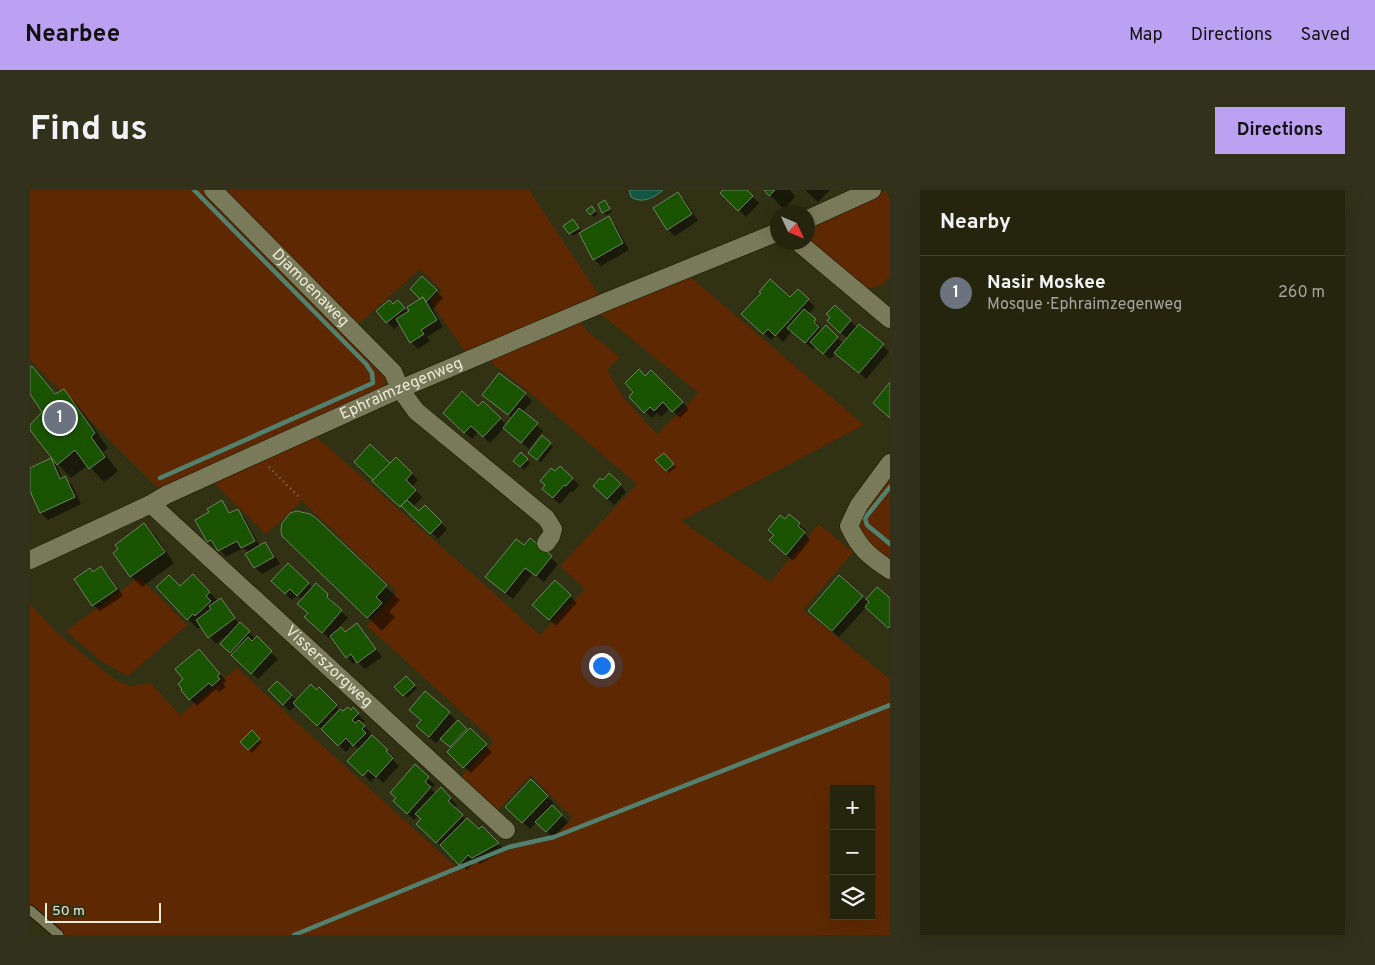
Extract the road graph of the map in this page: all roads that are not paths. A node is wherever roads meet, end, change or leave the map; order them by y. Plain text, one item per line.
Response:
1 (213, 190) edge
2 (872, 190) edge
3 (815, 215) edge
4 (770, 235) edge
5 (808, 250) edge
6 (890, 318) edge
7 (400, 390) junction
8 (890, 463) edge
9 (151, 504) junction
10 (546, 542) dead end
11 (30, 560) edge
12 (890, 570) edge
13 (506, 830) dead end
14 (30, 910) edge
15 (59, 935) edge

1 - 7 street, Djamoenaweg
2 - 3 street
4 - 7 street, Ephraimzegenweg
5 - 6 street
7 - 9 street, Ephraimzegenweg
7 - 10 street, Djamoenaweg
8 - 12 street
9 - 11 street, Ephraimzegenweg
9 - 13 street, Visserszorgweg
14 - 15 lane

